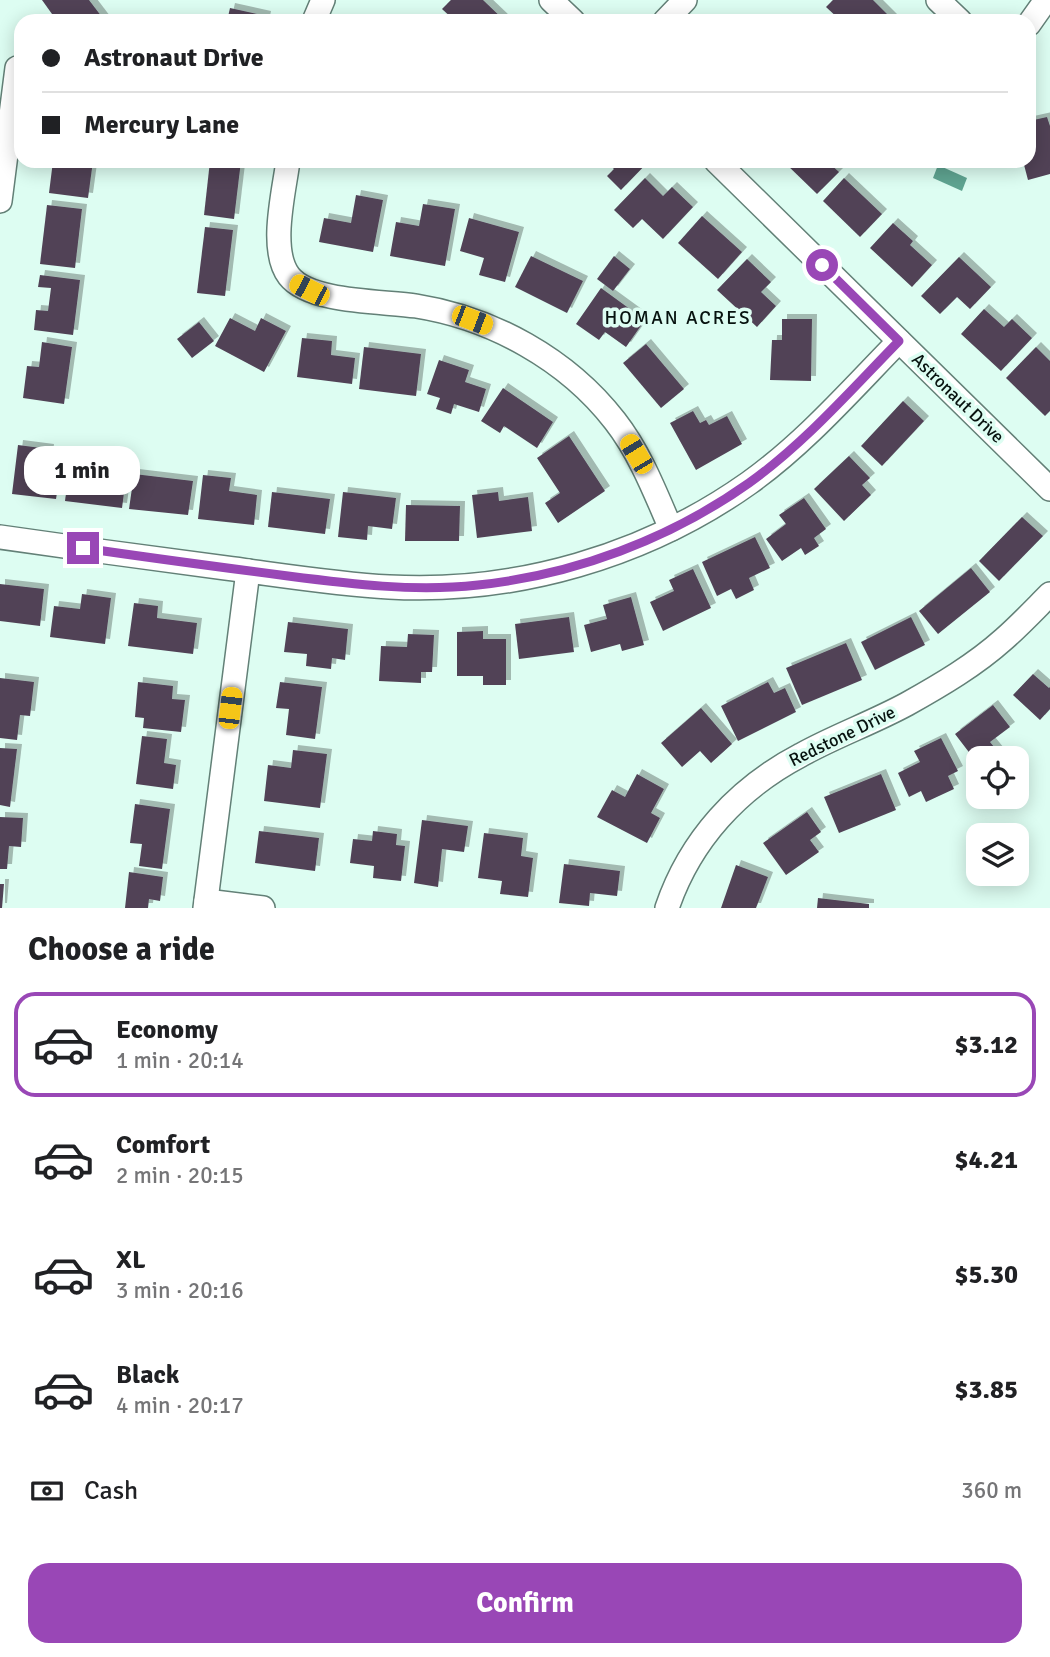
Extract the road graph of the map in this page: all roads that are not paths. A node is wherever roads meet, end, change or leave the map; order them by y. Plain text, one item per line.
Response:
1 (551, 0) edge
2 (685, 0) edge
3 (938, 0) edge
4 (566, 14) edge
5 (672, 14) edge
6 (953, 14) edge
7 (14, 85) edge
8 (287, 168) edge
9 (723, 168) edge
10 (0, 201) edge
11 (899, 341) junction
12 (1050, 489) edge
13 (671, 529) junction
14 (0, 537) edge
15 (248, 571) junction
16 (1050, 594) edge
17 (205, 904) edge
18 (264, 908) edge
19 (667, 908) edge

1 - 4 street
2 - 5 street
3 - 6 street
7 - 10 street
8 - 13 street
9 - 11 street, Astronaut Drive
11 - 12 street, Astronaut Drive
11 - 13 street
13 - 15 street
14 - 15 street
15 - 17 street
16 - 19 street, Redstone Drive
17 - 18 street

